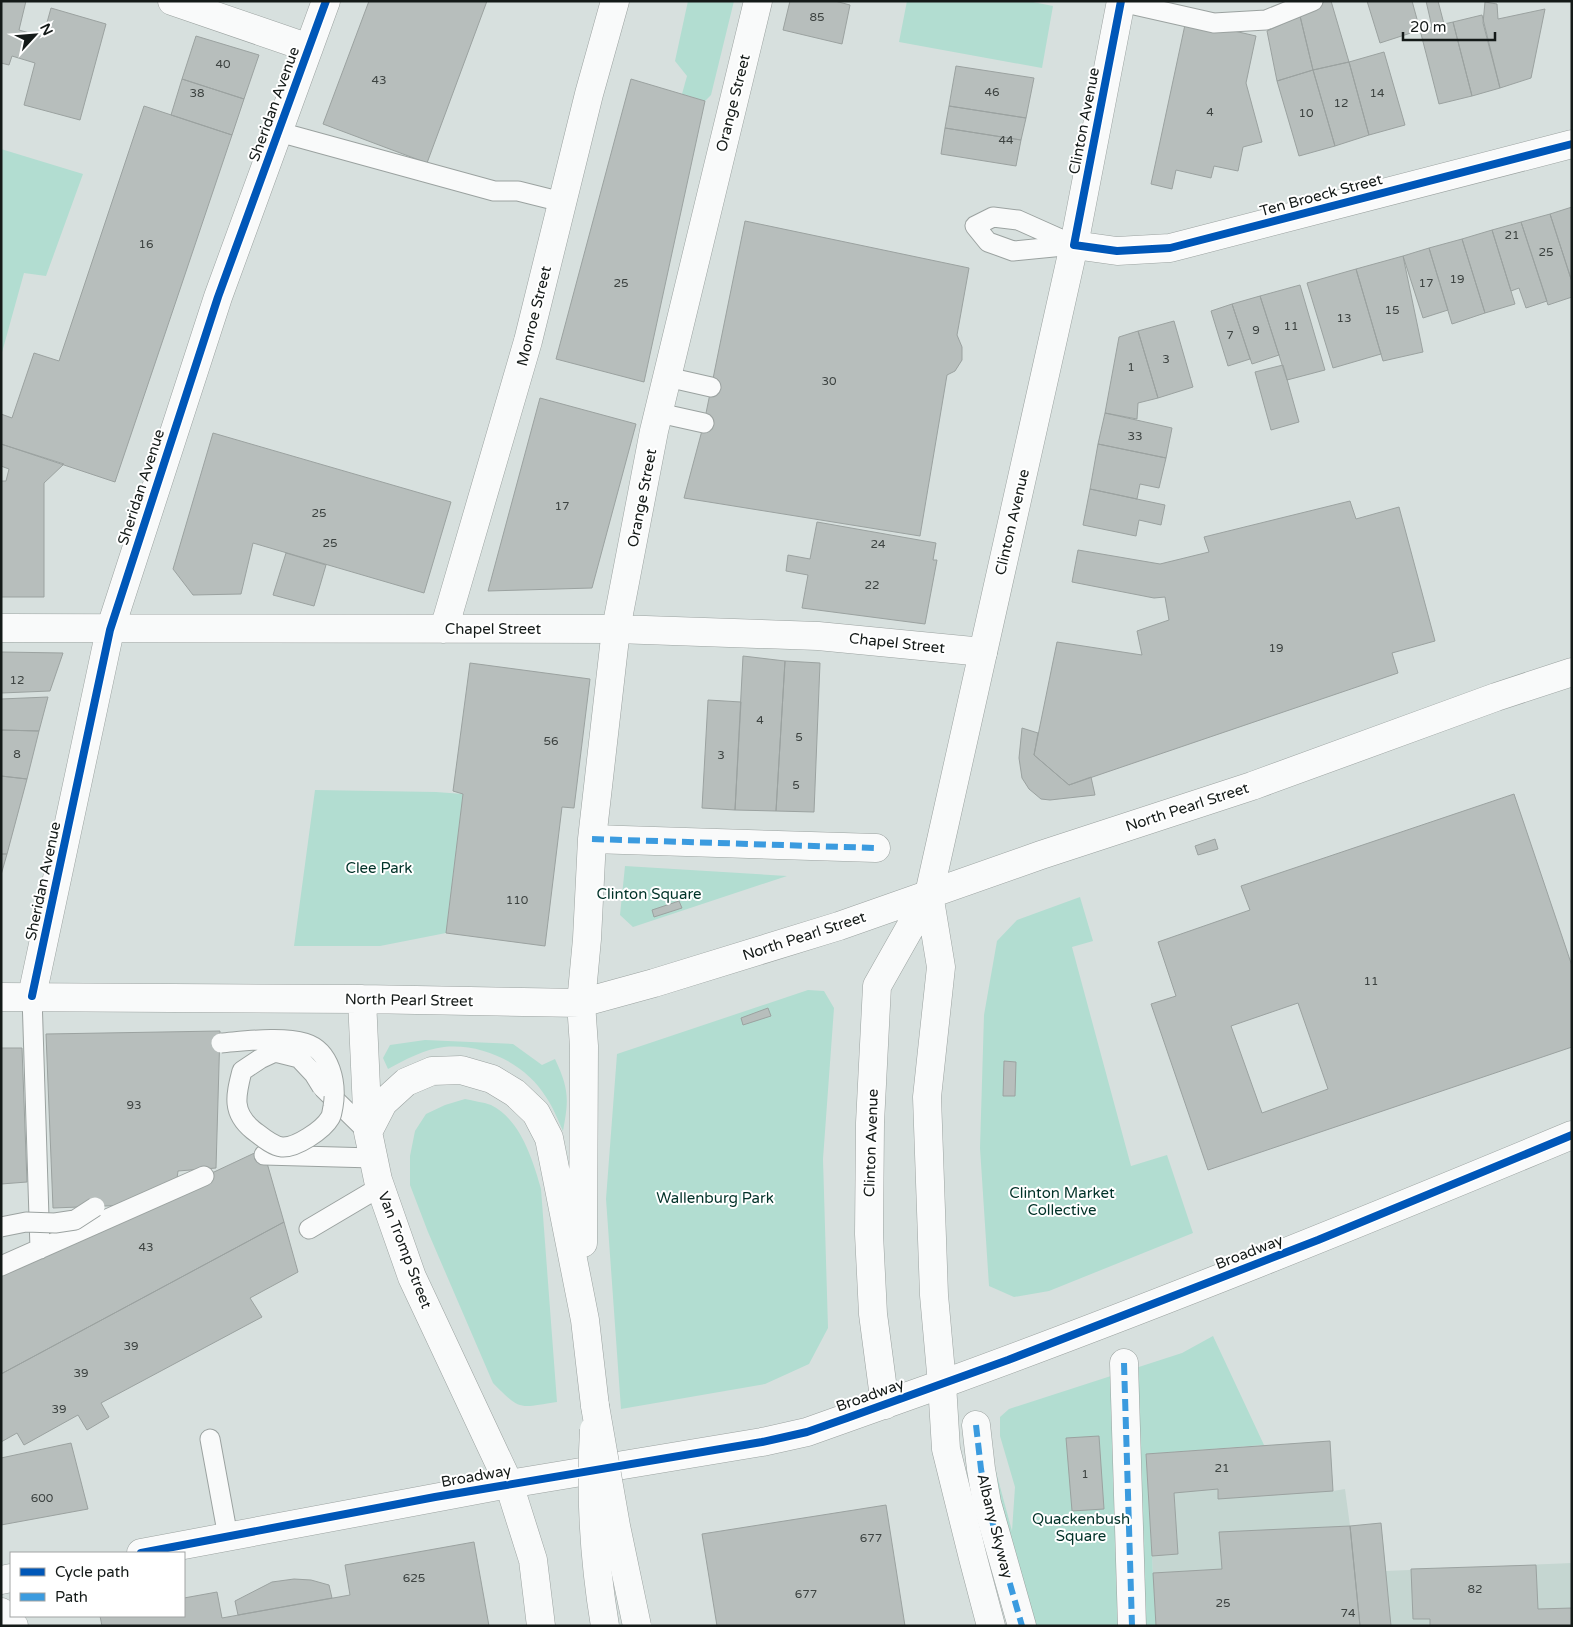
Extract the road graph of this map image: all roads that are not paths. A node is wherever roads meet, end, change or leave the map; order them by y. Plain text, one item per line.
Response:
1 (172, 1) edge
2 (326, 1) edge
3 (615, 1) edge
4 (758, 1) edge
5 (1313, 1) edge
6 (1121, 2) edge
7 (309, 48) junction
8 (279, 132) junction
9 (1572, 144) edge
10 (562, 202) junction
11 (1074, 246) junction
12 (667, 377) junction
13 (711, 387) dead end
14 (659, 413) junction
15 (704, 423) dead end
16 (1, 628) edge
17 (444, 629) junction
18 (616, 629) junction
19 (110, 630) junction
20 (983, 652) junction
21 (1572, 672) edge
22 (592, 839) junction
23 (876, 848) dead end
24 (929, 894) junction
25 (32, 996) junction
26 (1, 997) edge
27 (362, 999) junction
28 (582, 1003) junction
29 (221, 1043) dead end
30 (368, 1132) junction
31 (1572, 1135) edge
32 (264, 1155) dead end
33 (374, 1158) junction
34 (204, 1176) dead end
35 (380, 1187) junction
36 (95, 1207) dead end
37 (1, 1227) edge
38 (309, 1229) dead end
39 (40, 1249) junction
40 (1, 1266) edge
41 (585, 1320) junction
42 (1124, 1363) dead end
43 (942, 1384) junction
44 (595, 1406) junction
45 (884, 1406) junction
46 (976, 1425) dead end
47 (210, 1440) dead end
48 (509, 1484) junction
49 (228, 1537) junction
50 (146, 1552) edge
51 (1, 1612) edge
52 (14, 1626) edge
53 (540, 1626) edge
54 (605, 1626) edge
55 (637, 1626) edge
56 (991, 1626) edge
57 (1022, 1626) edge
58 (1132, 1626) edge

1 - 7 main road
2 - 7 main road, Sheridan Avenue
3 - 10 main road, Monroe Street
4 - 12 main road, Orange Street
5 - 6 lane
6 - 11 main road, Clinton Avenue
7 - 8 main road, Sheridan Avenue
8 - 10 lane
8 - 19 main road, Sheridan Avenue
9 - 11 main road, Ten Broeck Street
10 - 17 main road, Monroe Street
11 - 20 main road, Clinton Avenue
12 - 13 lane
12 - 14 main road, Orange Street
14 - 15 lane
14 - 18 main road, Orange Street
16 - 19 main road, Chapel Street
17 - 18 main road, Chapel Street
17 - 19 main road, Chapel Street
18 - 20 main road, Chapel Street
18 - 22 main road, Orange Street
19 - 25 main road, Sheridan Avenue
20 - 24 main road, Clinton Avenue
21 - 24 main road, North Pearl Street
22 - 23 main road
22 - 28 main road, Orange Street
24 - 28 main road, North Pearl Street
24 - 43 main road, Clinton Avenue
24 - 45 main road, Clinton Avenue
25 - 26 main road, North Pearl Street
25 - 27 main road, North Pearl Street
25 - 39 lane
27 - 28 main road, North Pearl Street
27 - 30 main road, Van Tromp Street
28 - 41 main road, Orange Street
29 - 30 lane, bridge
30 - 33 main road, Van Tromp Street
30 - 41 main road
31 - 43 main road, Broadway
32 - 33 lane
33 - 35 main road, Van Tromp Street
34 - 39 lane
35 - 38 lane
35 - 48 main road, Van Tromp Street
36 - 37 lane, bridge
39 - 40 lane
41 - 44 main road
42 - 58 main road
43 - 45 main road, Broadway
43 - 56 main road, Clinton Avenue
44 - 54 main road, bridge
44 - 55 main road, bridge
45 - 48 main road, Broadway
46 - 57 main road, Albany Skyway
47 - 49 lane
48 - 49 main road, Broadway
48 - 53 main road
49 - 50 main road, Broadway
51 - 52 main road

